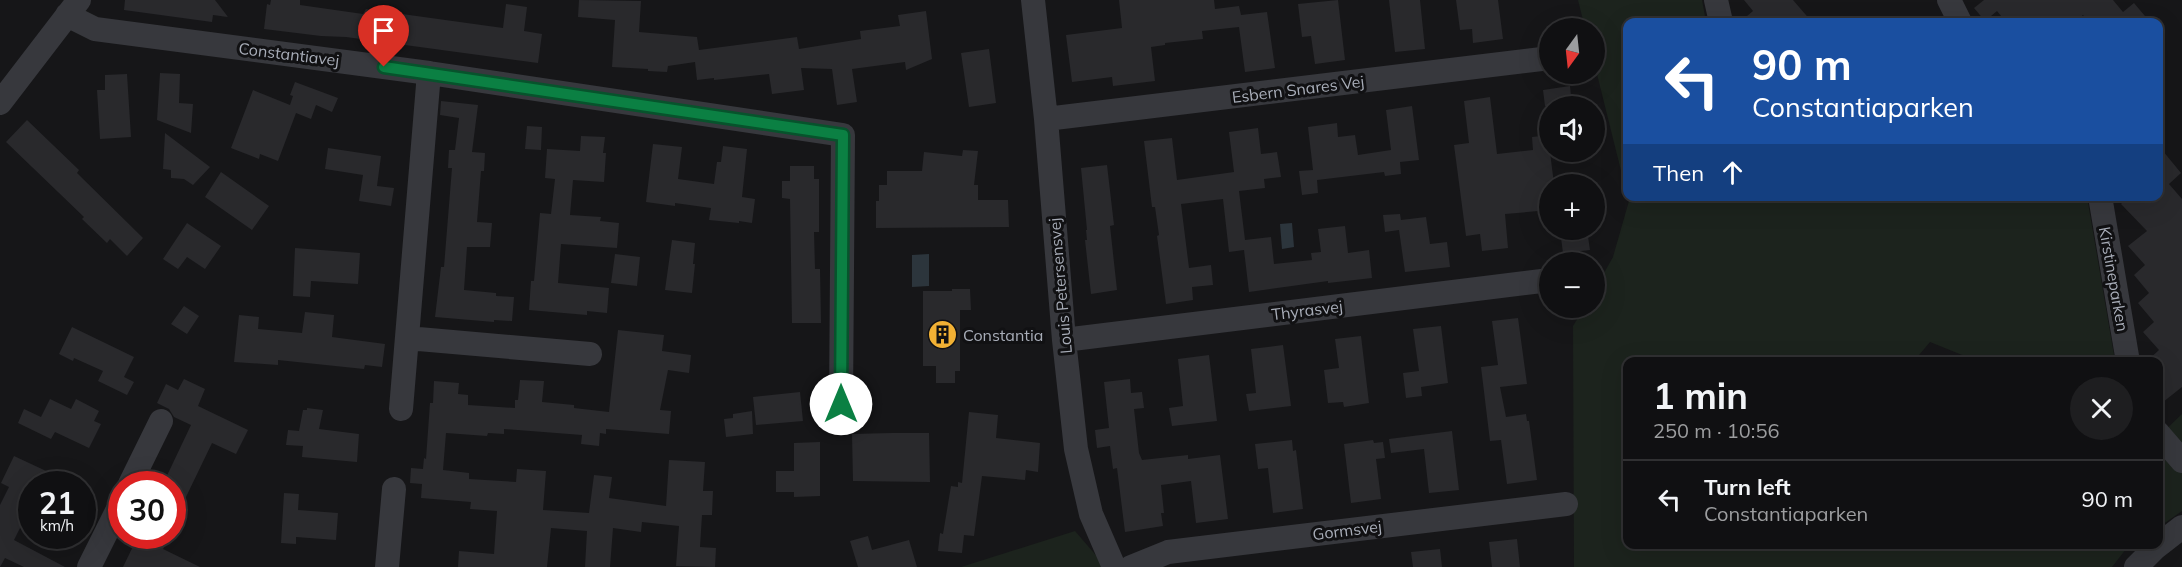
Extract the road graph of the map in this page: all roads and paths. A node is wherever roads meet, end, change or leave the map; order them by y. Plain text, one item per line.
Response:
1 (1032, 0) edge
2 (1716, 0) edge
3 (1949, 0) edge
4 (73, 8) edge
5 (1720, 18) edge
6 (1958, 18) edge
7 (1539, 59) edge
8 (429, 73) junction
9 (0, 103) edge
10 (1046, 119) junction
11 (2101, 201) edge
12 (1539, 281) edge
13 (407, 338) junction
14 (1064, 340) junction
15 (591, 354) dead end
16 (2127, 357) edge
17 (841, 404) dead end
18 (401, 409) dead end
19 (161, 421) dead end
20 (2163, 439) edge
21 (2182, 461) edge
22 (136, 471) edge
23 (394, 489) dead end
24 (1566, 504) dead end
25 (2182, 527) edge
26 (108, 529) edge
27 (2163, 542) edge
28 (2154, 549) edge
29 (89, 567) edge
30 (387, 567) edge
31 (1114, 567) edge
32 (1131, 567) edge
33 (2136, 567) edge

1 - 10 street, Louis Petersensvej
2 - 5 street
3 - 6 street
4 - 8 street, Constantiavej
4 - 9 street
7 - 10 street, Esbern Snares Vej
8 - 13 street
8 - 17 street, Constantiavej
10 - 14 street, Louis Petersensvej
11 - 16 street, Kirstineparken
12 - 14 street, Thyrasvej
13 - 15 street
13 - 18 street
14 - 31 street, Louis Petersensvej
19 - 22 street
20 - 21 street
23 - 30 street
24 - 32 street, Gormsvej
25 - 27 street
26 - 29 street
28 - 33 street

